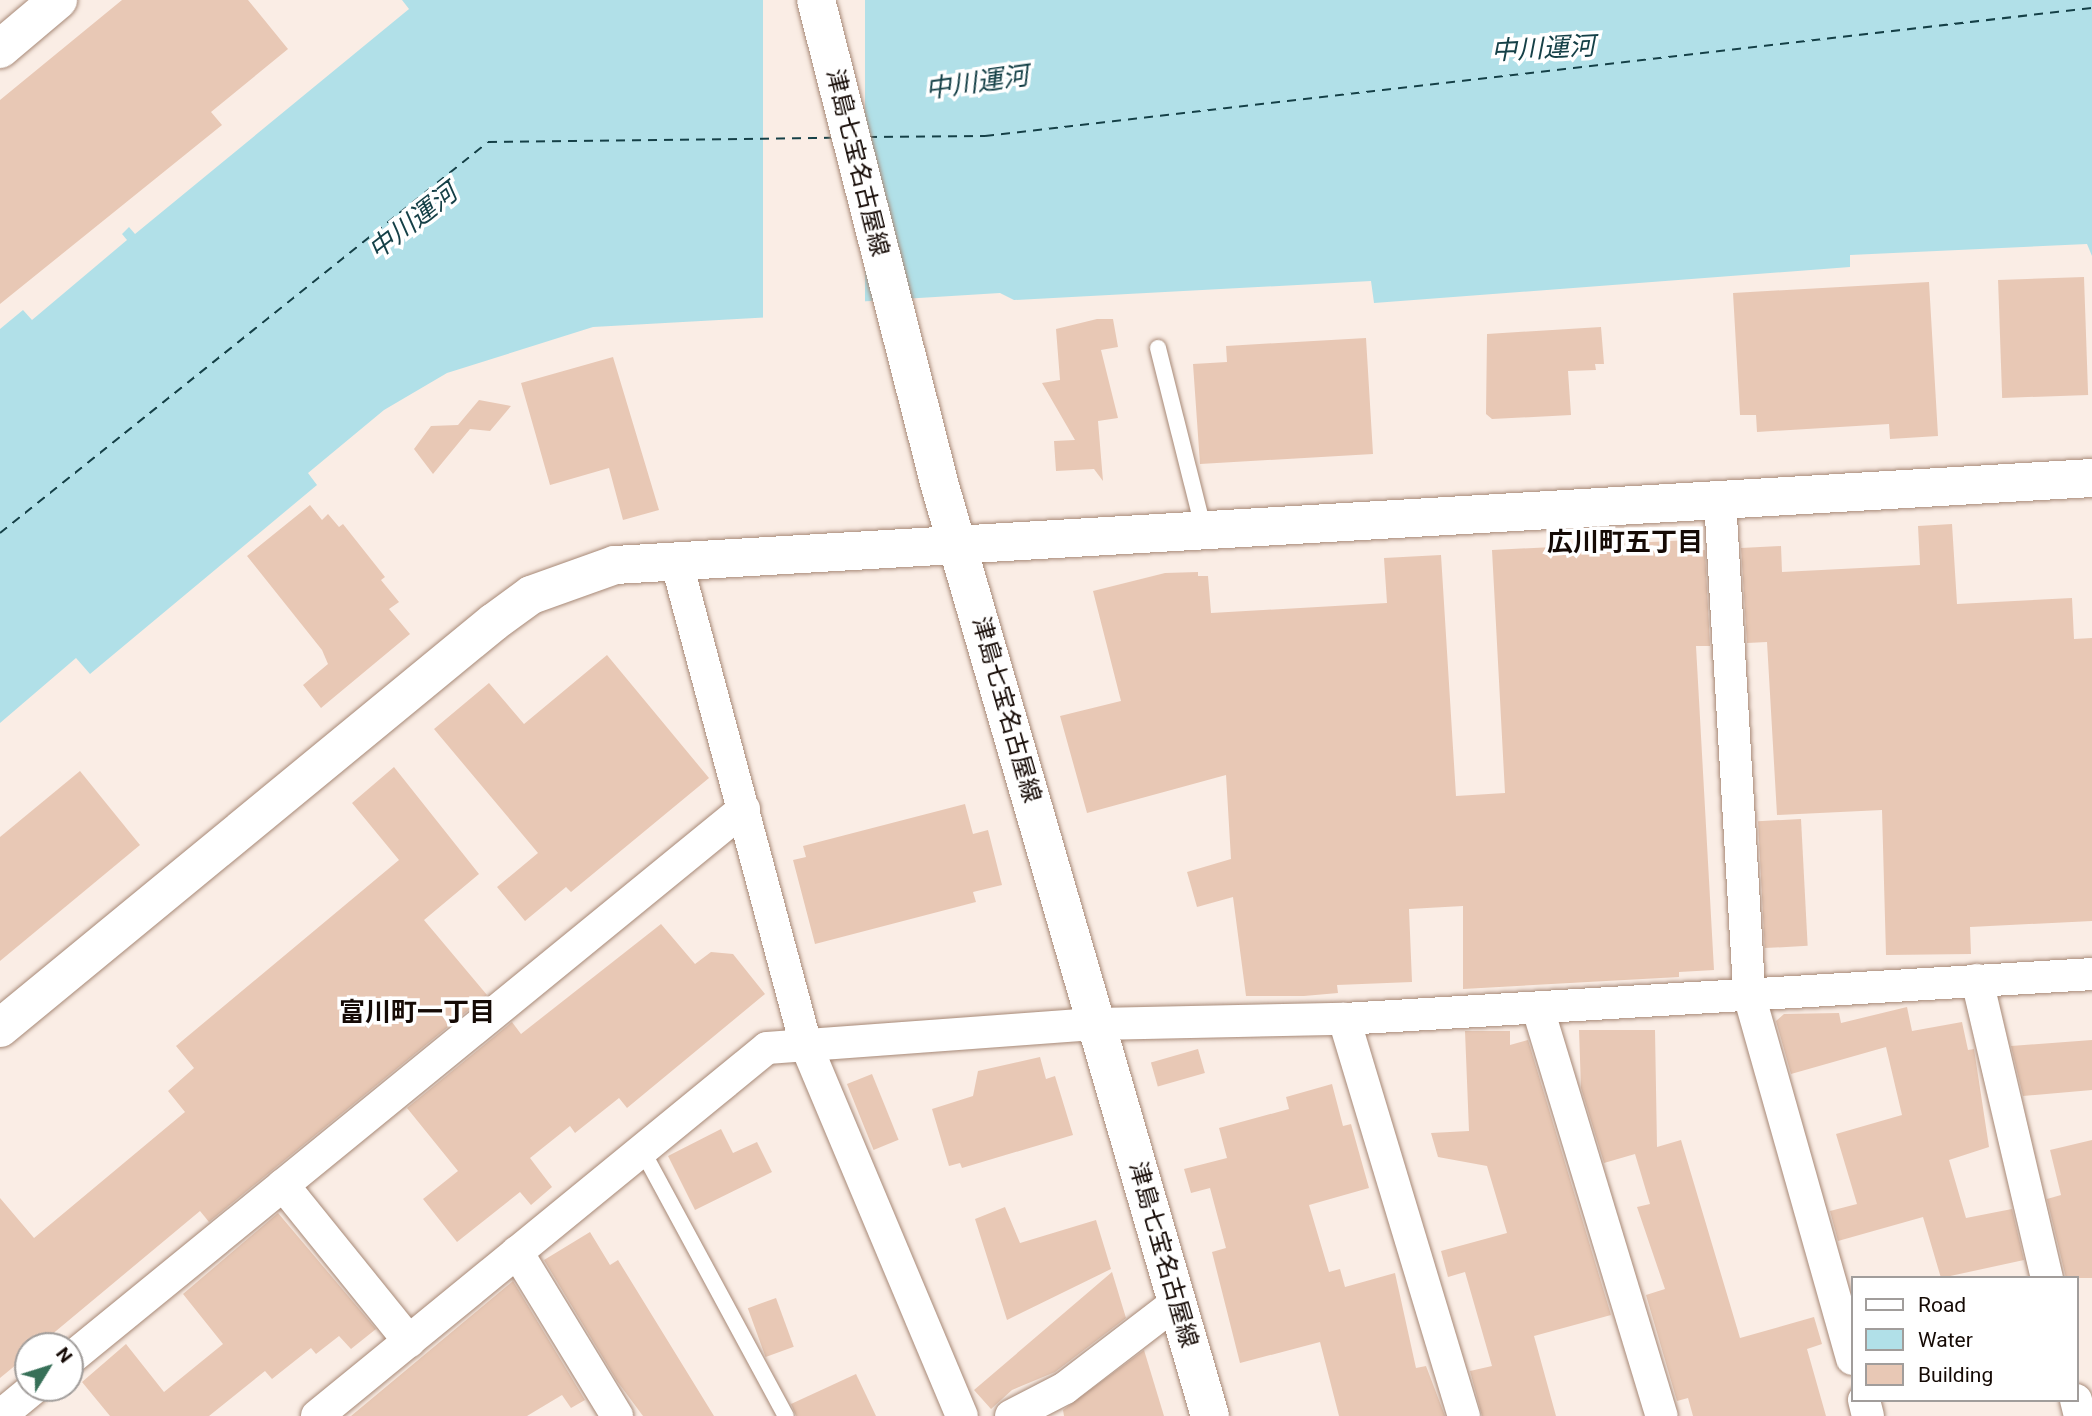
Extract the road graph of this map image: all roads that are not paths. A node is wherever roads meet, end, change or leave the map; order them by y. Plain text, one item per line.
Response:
1 (58, 0) edge
2 (816, 0) edge
3 (0, 49) edge
4 (1158, 348) dead end
5 (2092, 478) edge
6 (1720, 500) junction
7 (1204, 531) junction
8 (959, 545) junction
9 (676, 560) junction
10 (744, 809) junction
11 (2092, 974) edge
12 (1976, 980) junction
13 (1750, 998) junction
14 (1538, 1009) junction
15 (1344, 1019) junction
16 (1097, 1024) junction
17 (0, 1028) edge
18 (806, 1045) junction
19 (642, 1150) junction
20 (283, 1185) junction
21 (517, 1252) junction
22 (2047, 1276) edge
23 (1177, 1302) junction
24 (409, 1341) junction
25 (84, 1348) edge
26 (1850, 1352) edge
27 (17, 1402) edge
28 (326, 1413) edge
29 (0, 1416) edge
30 (617, 1416) edge
31 (786, 1416) edge
32 (962, 1416) edge
33 (1011, 1416) edge
34 (1210, 1416) edge
35 (1464, 1416) edge
36 (1662, 1416) edge

1 - 3 street
2 - 8 street, 津島七宝名古屋線
4 - 7 lane
5 - 6 street
6 - 7 street
6 - 13 street
7 - 8 street
8 - 9 street
8 - 16 street, 津島七宝名古屋線
9 - 10 street
9 - 17 street
10 - 18 street
10 - 20 street
11 - 12 street
12 - 13 street
12 - 22 street
13 - 14 street
13 - 26 street
14 - 15 street
14 - 36 street
15 - 16 street
15 - 35 street
16 - 18 street
16 - 23 street, 津島七宝名古屋線
18 - 19 street
18 - 32 street
19 - 21 street
19 - 31 lane
20 - 24 street
20 - 25 street
21 - 24 street
21 - 30 street
23 - 33 street
23 - 34 street, 津島七宝名古屋線
24 - 28 street
27 - 29 street

